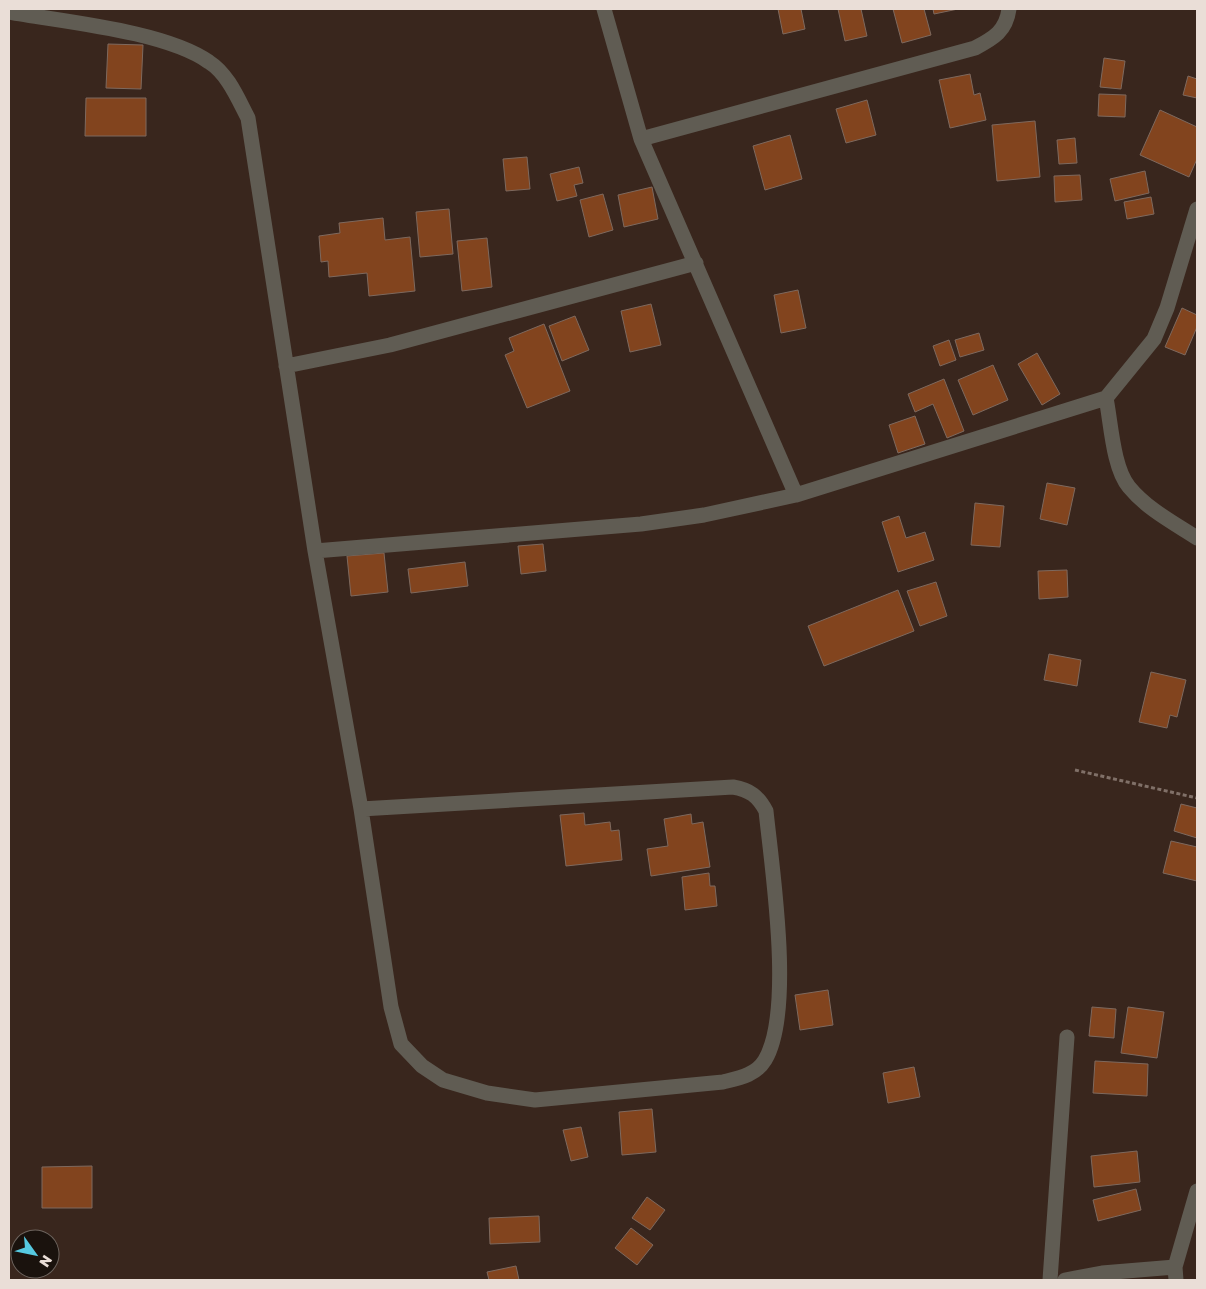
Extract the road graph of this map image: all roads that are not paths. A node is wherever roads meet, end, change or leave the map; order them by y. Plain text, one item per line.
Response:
1 (604, 9) edge
2 (1008, 9) edge
3 (9, 12) edge
4 (641, 139) junction
5 (1197, 209) edge
6 (696, 263) junction
7 (286, 366) junction
8 (1106, 398) junction
9 (796, 495) junction
10 (1197, 538) edge
11 (315, 551) junction
12 (361, 809) junction
13 (1067, 1037) dead end
14 (1197, 1191) edge
15 (1175, 1273) edge
16 (1050, 1280) edge
17 (1064, 1280) edge

1 - 4 street
2 - 4 street
3 - 7 street
4 - 6 street
5 - 8 street
6 - 7 street
6 - 9 street
7 - 11 street
8 - 9 street
8 - 10 street
9 - 11 street
11 - 12 street
12 - 12 street
13 - 16 street
14 - 15 street
15 - 17 street

